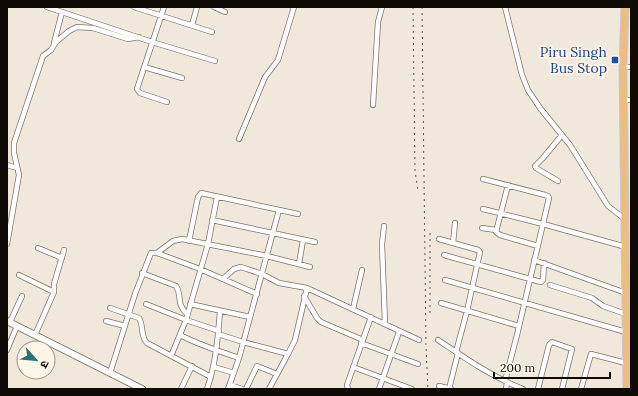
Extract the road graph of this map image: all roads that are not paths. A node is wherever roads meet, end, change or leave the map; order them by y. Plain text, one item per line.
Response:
1 (47, 7) edge
2 (134, 7) edge
3 (164, 7) edge
4 (197, 7) edge
5 (214, 7) edge
6 (294, 7) edge
7 (382, 7) edge
8 (505, 7) edge
9 (624, 8) edge
10 (62, 12) junction
11 (225, 12) dead end
12 (161, 16) junction
13 (84, 19) junction
14 (192, 25) junction
15 (84, 26) junction
16 (111, 28) junction
17 (68, 32) junction
18 (212, 32) dead end
19 (627, 32) edge
20 (56, 35) junction
21 (118, 36) junction
22 (139, 38) junction
23 (152, 42) junction
24 (53, 47) junction
25 (215, 61) dead end
26 (144, 67) junction
27 (627, 67) edge
28 (182, 78) dead end
29 (628, 100) edge
30 (168, 102) dead end
31 (373, 105) dead end
32 (628, 131) edge
33 (562, 135) junction
34 (239, 139) dead end
35 (7, 166) edge
36 (17, 168) junction
37 (483, 179) dead end
38 (558, 181) dead end
39 (508, 185) junction
40 (217, 196) junction
41 (628, 203) edge
42 (483, 209) dead end
43 (279, 210) junction
44 (501, 213) junction
45 (298, 214) dead end
46 (212, 220) junction
47 (626, 220) junction
48 (455, 223) dead end
49 (544, 224) junction
50 (384, 226) dead end
51 (482, 228) dead end
52 (496, 230) junction
53 (274, 233) junction
54 (628, 233) edge
55 (439, 239) dead end
56 (303, 240) junction
57 (189, 241) junction
58 (315, 242) dead end
59 (453, 243) junction
60 (7, 244) edge
61 (208, 244) junction
62 (538, 246) junction
63 (626, 247) junction
64 (38, 248) dead end
65 (64, 250) dead end
66 (157, 253) junction
67 (444, 255) dead end
68 (267, 256) junction
69 (62, 258) junction
70 (534, 260) junction
71 (544, 263) junction
72 (299, 264) junction
73 (476, 264) junction
74 (310, 267) dead end
75 (200, 269) junction
76 (362, 270) dead end
77 (142, 273) junction
78 (262, 274) junction
79 (19, 275) dead end
80 (223, 279) junction
81 (530, 279) junction
82 (445, 280) dead end
83 (550, 285) dead end
84 (471, 287) junction
85 (307, 288) junction
86 (627, 288) edge
87 (54, 292) junction
88 (257, 294) junction
89 (22, 296) dead end
90 (304, 296) junction
91 (525, 302) junction
92 (440, 303) dead end
93 (146, 304) dead end
94 (190, 304) junction
95 (628, 305) edge
96 (110, 308) dead end
97 (353, 309) junction
98 (220, 310) junction
99 (467, 311) junction
100 (129, 313) junction
101 (187, 314) junction
102 (626, 314) junction
103 (250, 317) junction
104 (371, 317) junction
105 (186, 320) junction
106 (8, 321) edge
107 (106, 321) dead end
108 (385, 324) junction
109 (18, 326) junction
110 (125, 326) junction
111 (519, 326) junction
112 (399, 332) junction
113 (626, 332) junction
114 (218, 333) junction
115 (35, 335) junction
116 (180, 335) junction
117 (419, 340) dead end
118 (438, 340) dead end
119 (243, 342) junction
120 (362, 342) junction
121 (7, 350) edge
122 (216, 351) junction
123 (457, 353) junction
124 (288, 354) junction
125 (391, 354) junction
126 (171, 356) junction
127 (240, 358) junction
128 (626, 363) junction
129 (418, 364) dead end
130 (192, 366) junction
131 (214, 367) junction
132 (353, 367) junction
133 (110, 373) junction
134 (234, 373) junction
135 (277, 374) junction
136 (211, 377) junction
137 (383, 378) junction
138 (506, 382) junction
139 (439, 386) dead end
140 (229, 387) edge
141 (142, 389) edge
142 (181, 389) edge
143 (207, 389) edge
144 (242, 389) edge
145 (246, 389) edge
146 (269, 389) edge
147 (348, 389) edge
148 (379, 389) edge
149 (412, 389) edge
150 (450, 389) edge
151 (506, 389) edge
152 (522, 389) edge
153 (538, 389) edge
154 (562, 389) edge
155 (581, 389) edge
156 (627, 389) edge

1 - 10 street
2 - 12 street
3 - 12 street
4 - 14 street
5 - 11 street
6 - 34 street
7 - 31 street
8 - 33 street
9 - 19 main road
10 - 13 street
10 - 20 street
12 - 14 street
12 - 23 street
13 - 15 street
13 - 16 street
14 - 18 street
15 - 17 street
15 - 21 street
16 - 21 street
16 - 22 street
17 - 20 street
17 - 24 street
19 - 27 main road
20 - 24 street
21 - 22 street
22 - 23 street
23 - 25 street
23 - 26 street
24 - 36 street
26 - 28 street
26 - 30 street
27 - 29 main road
29 - 32 main road
32 - 41 main road
33 - 38 street
33 - 47 street
35 - 36 street
36 - 60 street
37 - 39 street
39 - 44 street
39 - 49 street
40 - 43 street
40 - 46 street
40 - 57 street
41 - 47 main road
42 - 44 street
43 - 45 street
43 - 53 street
44 - 49 street
44 - 52 street
46 - 53 street
46 - 61 street
47 - 54 main road
48 - 59 street
49 - 62 street
49 - 63 street
50 - 108 street
51 - 52 street
52 - 62 street
53 - 56 street
53 - 68 street
54 - 63 main road
55 - 59 street
56 - 58 street
56 - 72 street
57 - 61 street
57 - 66 street
59 - 73 street
61 - 68 street
61 - 75 street
62 - 70 street
63 - 86 main road
64 - 69 street
65 - 69 street
66 - 75 street
66 - 77 street
67 - 73 street
68 - 72 street
68 - 78 street
69 - 87 street
70 - 71 street
70 - 81 street
71 - 81 street
71 - 86 street
72 - 74 street
73 - 81 street
73 - 84 street
75 - 80 street
75 - 94 street
76 - 97 street
77 - 100 street
77 - 101 street
78 - 80 street
78 - 85 street
78 - 88 street
79 - 87 street
80 - 88 street
81 - 91 street
82 - 84 street
83 - 102 street
84 - 91 street
84 - 99 street
85 - 90 street
85 - 97 street
86 - 95 main road
87 - 115 street
88 - 103 street
89 - 106 street
90 - 120 street
90 - 124 street
91 - 111 street
91 - 113 street
92 - 99 street
93 - 105 street
94 - 98 street
94 - 101 street
95 - 102 main road
96 - 100 street
97 - 104 street
98 - 103 street
98 - 114 street
99 - 111 street
99 - 123 street
100 - 110 street
100 - 126 street
101 - 105 street
102 - 113 main road
103 - 119 street
104 - 108 street
104 - 120 street
105 - 114 street
105 - 116 street
106 - 109 street
107 - 110 street
108 - 112 street
109 - 115 street
109 - 121 street
110 - 133 street
111 - 138 street
112 - 117 street
112 - 125 street
113 - 128 main road
114 - 119 street
114 - 122 street
115 - 133 street
116 - 122 street
116 - 126 street
118 - 123 street
119 - 124 street
119 - 127 street
120 - 125 street
120 - 132 street
122 - 127 street
122 - 131 street
123 - 138 street
123 - 150 street
124 - 135 street
125 - 129 street
125 - 137 street
126 - 130 street
127 - 134 street
128 - 155 street
128 - 156 main road
130 - 136 street
130 - 142 street
131 - 134 street
131 - 136 street
132 - 137 street
132 - 147 street
133 - 141 street
134 - 140 street
135 - 145 street
135 - 146 street
136 - 143 street
137 - 148 street
137 - 149 street
138 - 151 street
138 - 152 street
139 - 150 street
140 - 144 street
153 - 154 street

